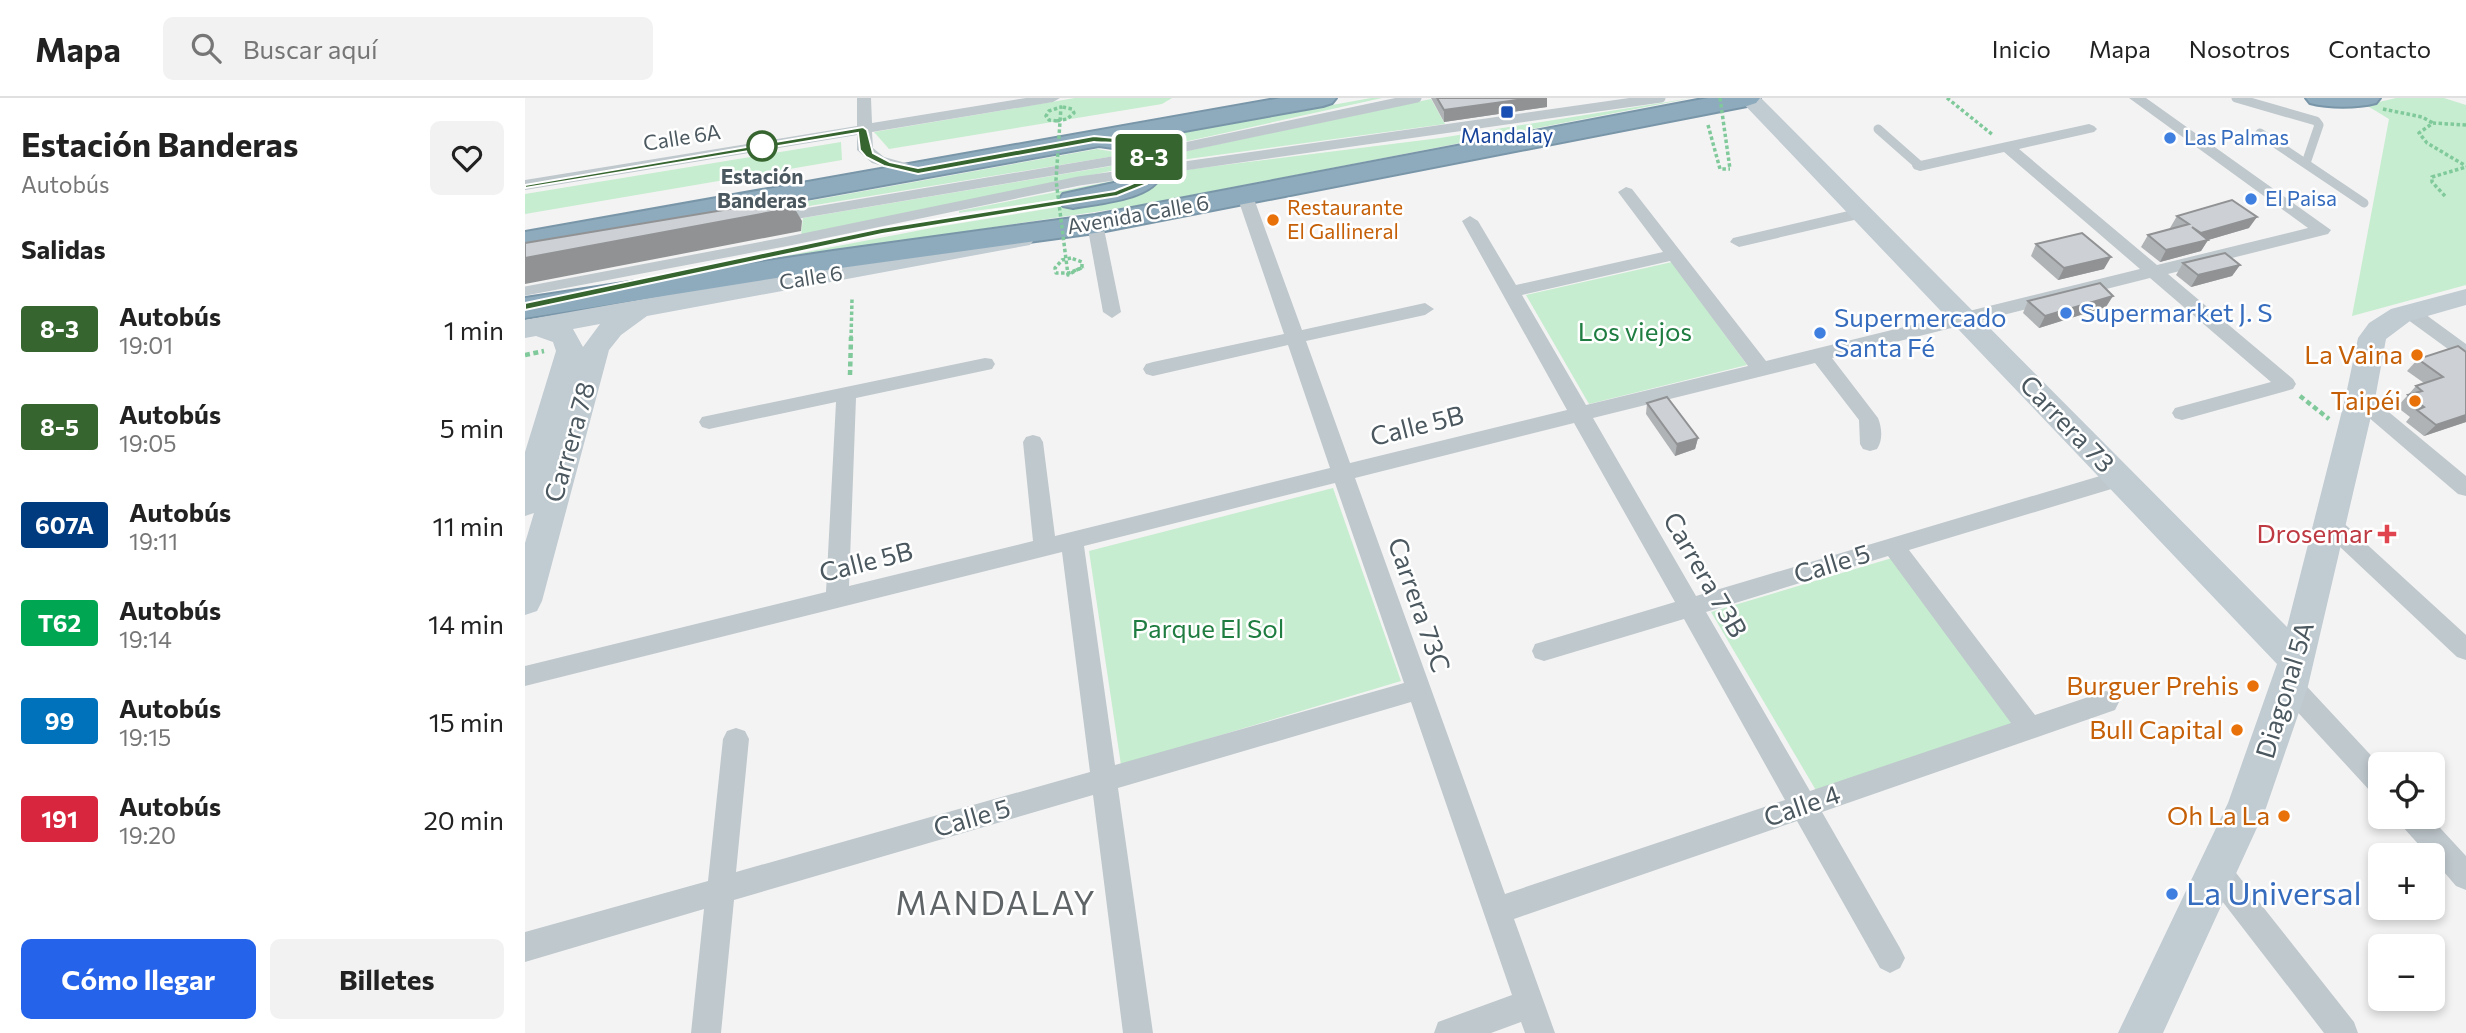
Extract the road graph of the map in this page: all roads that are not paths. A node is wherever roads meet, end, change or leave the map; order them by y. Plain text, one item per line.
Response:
1 (864, 98) edge
2 (1053, 98) edge
3 (1323, 98) edge
4 (1417, 98) edge
5 (1661, 98) edge
6 (1748, 98) edge
7 (2136, 98) edge
8 (2236, 98) edge
9 (2319, 98) edge
10 (2365, 98) edge
11 (1878, 129) dead end
12 (2089, 129) dead end
13 (863, 130) junction
14 (2260, 132) dead end
15 (1094, 139) junction
16 (2007, 147) junction
17 (1149, 162) junction
18 (2306, 163) junction
19 (1920, 166) joint
20 (918, 171) junction
21 (525, 185) edge
22 (1626, 192) dead end
23 (1245, 195) junction
24 (2364, 203) dead end
25 (1861, 213) junction
26 (765, 220) edge
27 (1470, 220) dead end
28 (1095, 224) junction
29 (2322, 230) joint
30 (525, 242) edge
31 (1739, 242) dead end
32 (1674, 255) junction
33 (2154, 272) junction
34 (525, 291) edge
35 (1511, 292) junction
36 (2466, 297) edge
37 (647, 306) junction
38 (1425, 309) dead end
39 (1112, 312) dead end
40 (2411, 313) junction
41 (528, 317) edge
42 (1964, 319) junction
43 (1295, 338) junction
44 (2466, 353) edge
45 (1819, 355) junction
46 (985, 364) dead end
47 (1153, 369) dead end
48 (1761, 369) junction
49 (846, 393) junction
50 (2360, 399) junction
51 (2182, 413) dead end
52 (1581, 414) junction
53 (709, 422) dead end
54 (1033, 442) dead end
55 (1870, 443) dead end
56 (1343, 473) junction
57 (2120, 478) junction
58 (2466, 488) edge
59 (535, 502) edge
60 (2329, 523) junction
61 (1073, 540) junction
62 (1893, 546) junction
63 (1045, 547) junction
64 (837, 599) junction
65 (525, 601) edge
66 (1690, 607) junction
67 (2466, 650) edge
68 (1544, 651) dead end
69 (2294, 674) junction
70 (525, 676) edge
71 (1419, 689) junction
72 (2106, 702) dead end
73 (2030, 728) junction
74 (736, 740) dead end
75 (2368, 768) edge
76 (1104, 779) junction
77 (1803, 806) junction
78 (2422, 829) edge
79 (2215, 869) junction
80 (2466, 876) edge
81 (721, 891) junction
82 (1497, 911) junction
83 (525, 947) edge
84 (1890, 958) dead end
85 (1530, 1004) junction
86 (706, 1033) edge
87 (1138, 1033) edge
88 (1450, 1033) edge
89 (1540, 1033) edge
90 (2140, 1033) edge
91 (2343, 1033) edge

1 - 13 street
2 - 13 street, Calle 6A
3 - 15 highway
4 - 17 lane
5 - 17 lane
6 - 23 highway, Avenida Calle 6
6 - 25 street, Carrera 73
7 - 29 street
8 - 18 lane
9 - 10 highway
11 - 19 lane
12 - 16 street
13 - 20 street
13 - 21 street, Calle 6A
14 - 18 lane
15 - 17 highway
15 - 20 highway
16 - 19 street
16 - 33 street
17 - 26 lane
17 - 34 lane
17 - 41 highway
18 - 24 lane
20 - 30 highway
22 - 32 street
23 - 28 highway, Avenida Calle 6
23 - 43 street, Carrera 73C
25 - 31 street
25 - 42 street, Carrera 73
27 - 35 street, Carrera 73B
28 - 37 street, Calle 6
28 - 39 street
28 - 41 highway, Avenida Calle 6
29 - 33 street, Calle 5B
32 - 35 street
32 - 48 street
33 - 42 street, Calle 5B
33 - 51 street
35 - 52 street, Carrera 73B
36 - 40 street
37 - 41 street, Calle 6
37 - 59 street, Carrera 78
38 - 43 street
40 - 44 street
40 - 50 street, Diagonal 5A
41 - 59 street, Carrera 78
42 - 45 street, Calle 5B
42 - 57 street, Carrera 73
43 - 47 street
43 - 56 street, Carrera 73C
45 - 48 street, Calle 5B
45 - 55 street
46 - 49 street
48 - 52 street, Calle 5B
49 - 53 street
49 - 64 street
50 - 58 street
50 - 60 street, Diagonal 5A
52 - 56 street, Calle 5B
52 - 66 street, Carrera 73B
54 - 63 street
56 - 61 street, Calle 5B
56 - 71 street, Carrera 73C
57 - 62 street, Calle 5
57 - 69 street, Carrera 73
59 - 65 street, Carrera 78
60 - 67 street
60 - 69 street, Diagonal 5A
61 - 63 street, Calle 5B
61 - 76 street
62 - 66 street, Calle 5
62 - 73 street
63 - 64 street, Calle 5B
64 - 70 street, Calle 5B
66 - 68 street, Calle 5
66 - 77 street, Carrera 73B
69 - 75 street, Carrera 73
69 - 79 street, Diagonal 5A
71 - 76 street, Calle 5
71 - 82 street, Carrera 73C
72 - 73 street, Calle 4
73 - 77 street, Calle 4
74 - 81 street
76 - 81 street, Calle 5
76 - 87 street
77 - 82 street, Calle 4
77 - 84 street, Carrera 73B
78 - 80 street
79 - 90 street, Diagonal 5A
79 - 91 street
81 - 83 street, Calle 5
81 - 86 street
82 - 85 street, Carrera 73C
85 - 88 street
85 - 89 street, Carrera 73C

